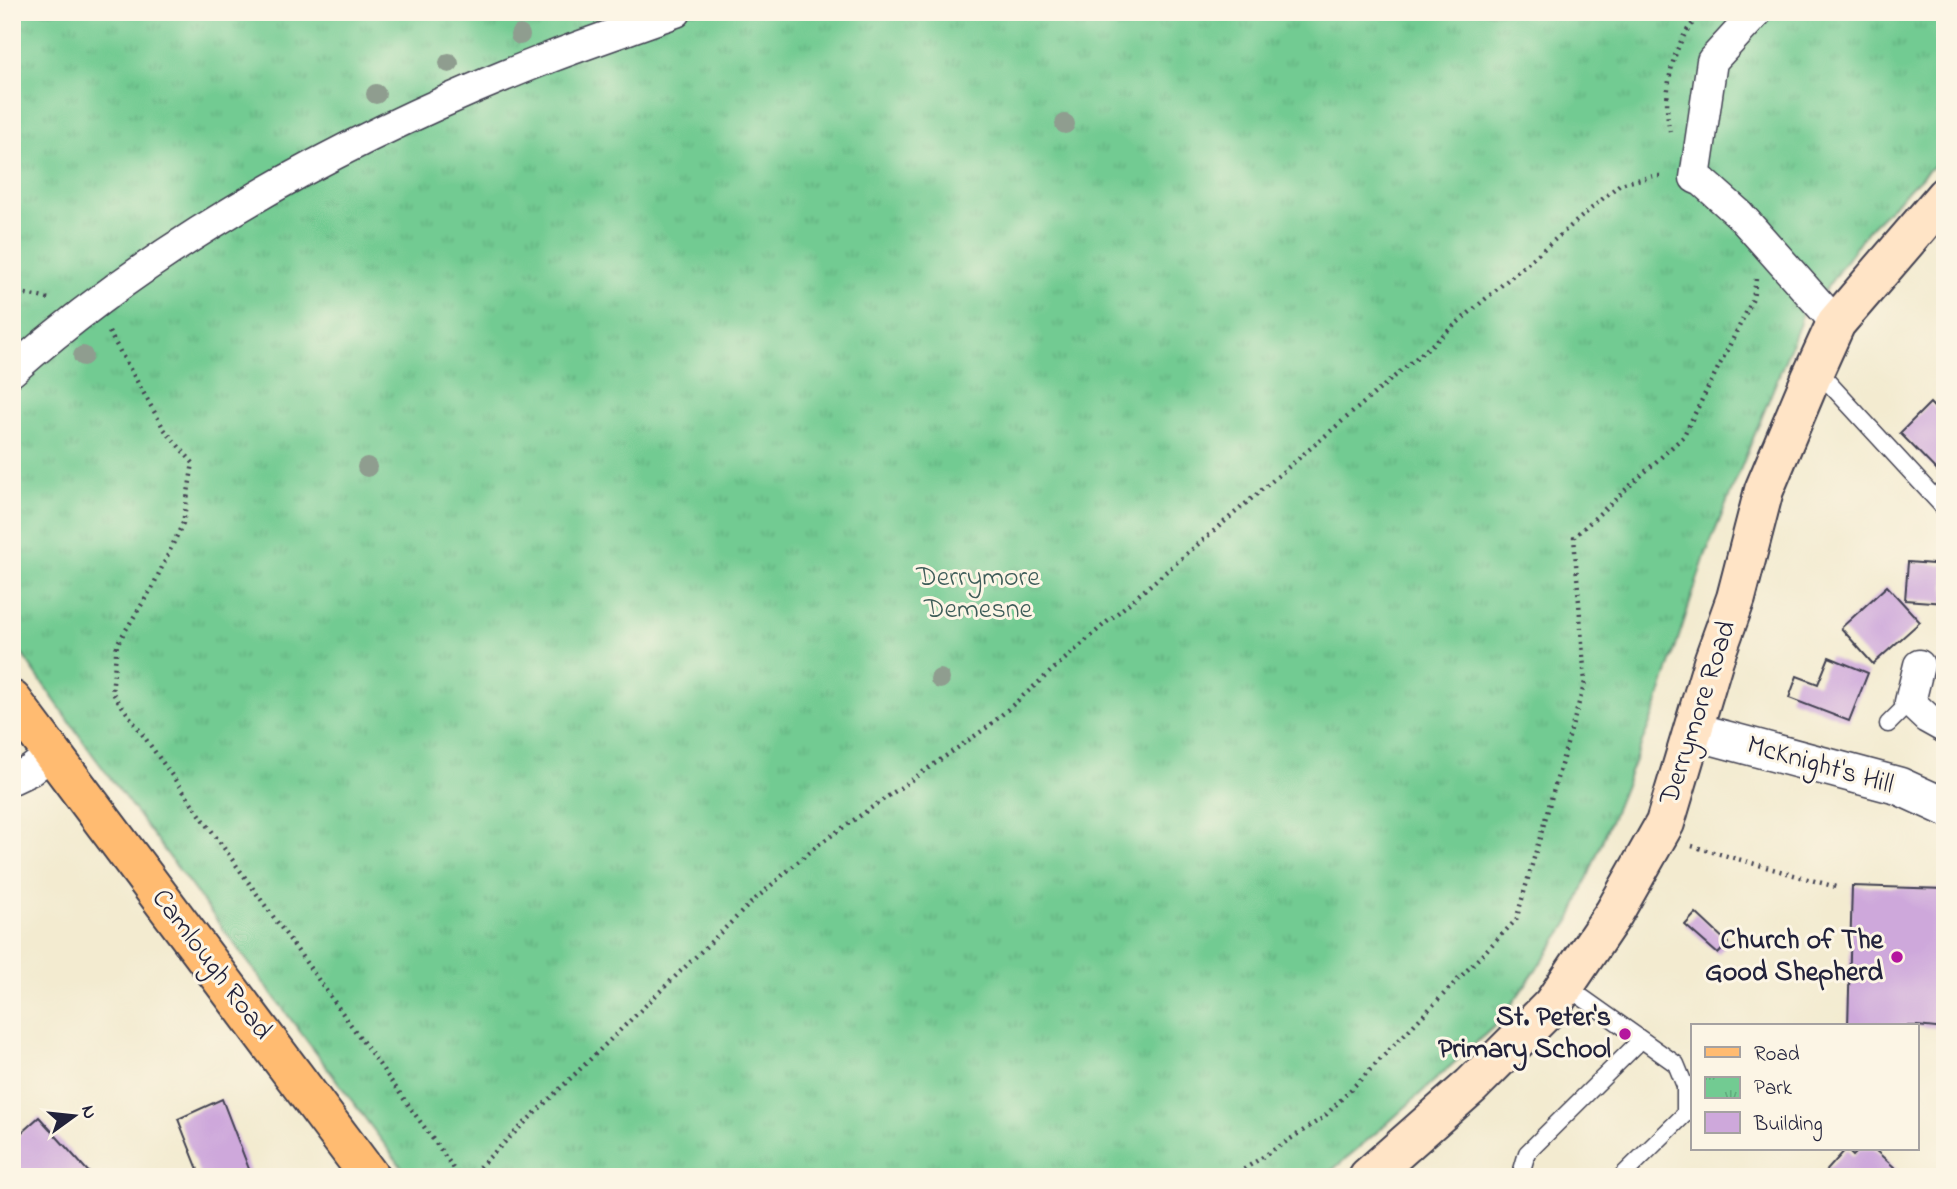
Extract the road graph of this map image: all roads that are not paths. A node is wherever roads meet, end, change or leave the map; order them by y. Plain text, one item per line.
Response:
1 (676, 12) edge
2 (1757, 12) edge
3 (1945, 196) edge
4 (1836, 323) junction
5 (12, 371) edge
6 (1812, 374) junction
7 (1945, 509) edge
8 (1919, 665) dead end
9 (12, 700) edge
10 (1910, 702) junction
11 (1888, 724) dead end
12 (1945, 728) edge
13 (1693, 732) junction
14 (51, 754) junction
15 (12, 779) edge
16 (1945, 807) edge
17 (1566, 986) junction
18 (1641, 1040) junction
19 (370, 1177) edge
20 (1368, 1177) edge
21 (1520, 1177) edge
22 (1621, 1177) edge

1 - 5 street
2 - 4 street
3 - 4 main road, Derrymore Road
4 - 6 main road, Derrymore Road
6 - 7 lane
6 - 13 main road, Derrymore Road
8 - 10 street
9 - 14 main road, Camlough Road
10 - 11 lane
10 - 12 street
13 - 16 street, McKnight's Hill
13 - 17 main road, Derrymore Road
14 - 15 street
14 - 19 main road, Camlough Road
17 - 18 lane
17 - 20 main road, Derrymore Road
18 - 21 lane
18 - 22 lane

